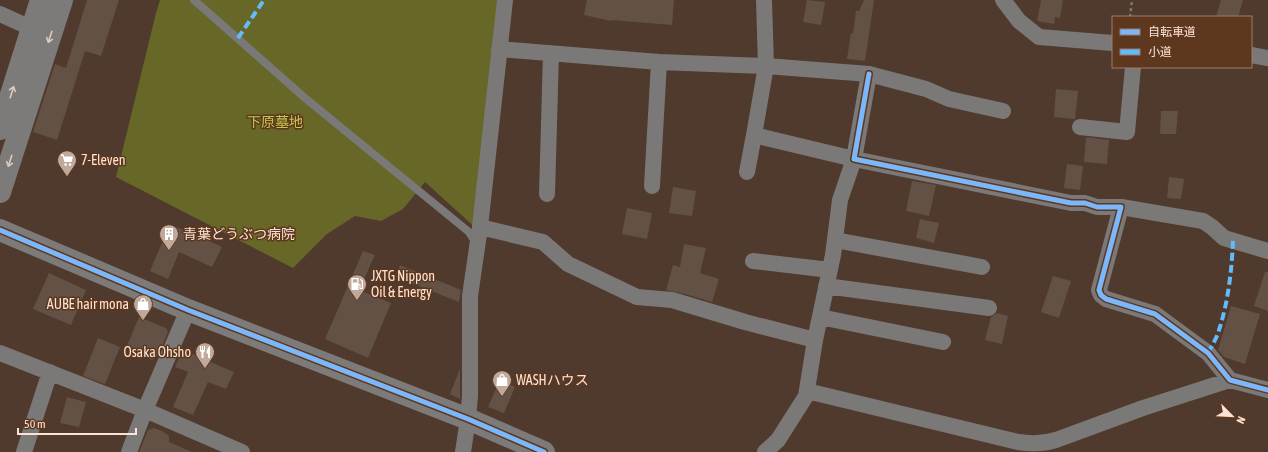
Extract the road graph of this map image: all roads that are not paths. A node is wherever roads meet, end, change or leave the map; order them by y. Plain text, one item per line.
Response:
1 (41, 0) edge
2 (62, 0) edge
3 (194, 0) edge
4 (504, 0) edge
5 (764, 0) edge
6 (1003, 0) edge
7 (0, 14) edge
8 (31, 28) junction
9 (1112, 43) edge
10 (499, 49) junction
11 (551, 53) junction
12 (1252, 55) edge
13 (1268, 58) edge
14 (659, 62) junction
15 (766, 66) junction
16 (1132, 68) edge
17 (869, 74) junction
18 (1003, 111) dead end
19 (1080, 127) dead end
20 (0, 129) edge
21 (754, 135) junction
22 (854, 159) junction
23 (747, 172) dead end
24 (652, 186) dead end
25 (0, 192) edge
26 (548, 194) dead end
27 (1121, 207) junction
28 (480, 227) junction
29 (0, 230) edge
30 (835, 240) junction
31 (478, 245) junction
32 (1268, 251) edge
33 (753, 261) dead end
34 (982, 267) dead end
35 (830, 270) junction
36 (826, 286) junction
37 (989, 308) dead end
38 (188, 310) junction
39 (820, 317) junction
40 (815, 340) junction
41 (943, 342) dead end
42 (0, 353) edge
43 (50, 372) junction
44 (1230, 380) junction
45 (1268, 390) edge
46 (807, 391) junction
47 (145, 410) junction
48 (468, 419) junction
49 (1016, 447) edge
50 (24, 452) edge
51 (129, 452) edge
52 (242, 452) edge
53 (463, 452) edge
54 (544, 452) edge
55 (765, 452) edge

1 - 8 street
2 -> 25 street
3 - 31 lane
4 - 10 street
5 - 15 street
6 - 9 street
7 - 8 street
20 -> 8 street
10 - 11 street
10 - 28 street
11 - 14 street
11 - 26 street
12 - 13 street
14 - 15 street
14 - 24 street
15 - 17 street
15 - 21 street
16 - 19 street
17 - 18 street
17 - 22 street
21 - 22 street
21 - 23 street
22 - 27 street
22 - 30 street
27 - 32 street
27 - 44 street
28 - 31 street
28 - 40 street
29 - 38 street
30 - 34 street
30 - 35 street
31 - 48 street
33 - 35 street
35 - 36 street
36 - 37 street
36 - 39 street
38 - 47 street
38 - 48 street
39 - 40 street
39 - 41 street
40 - 46 street
42 - 43 street
43 - 47 street
43 - 50 street
44 - 45 street
44 - 49 street
46 - 49 street
46 - 55 street
47 - 51 street
47 - 52 street
48 - 53 street
48 - 54 street

